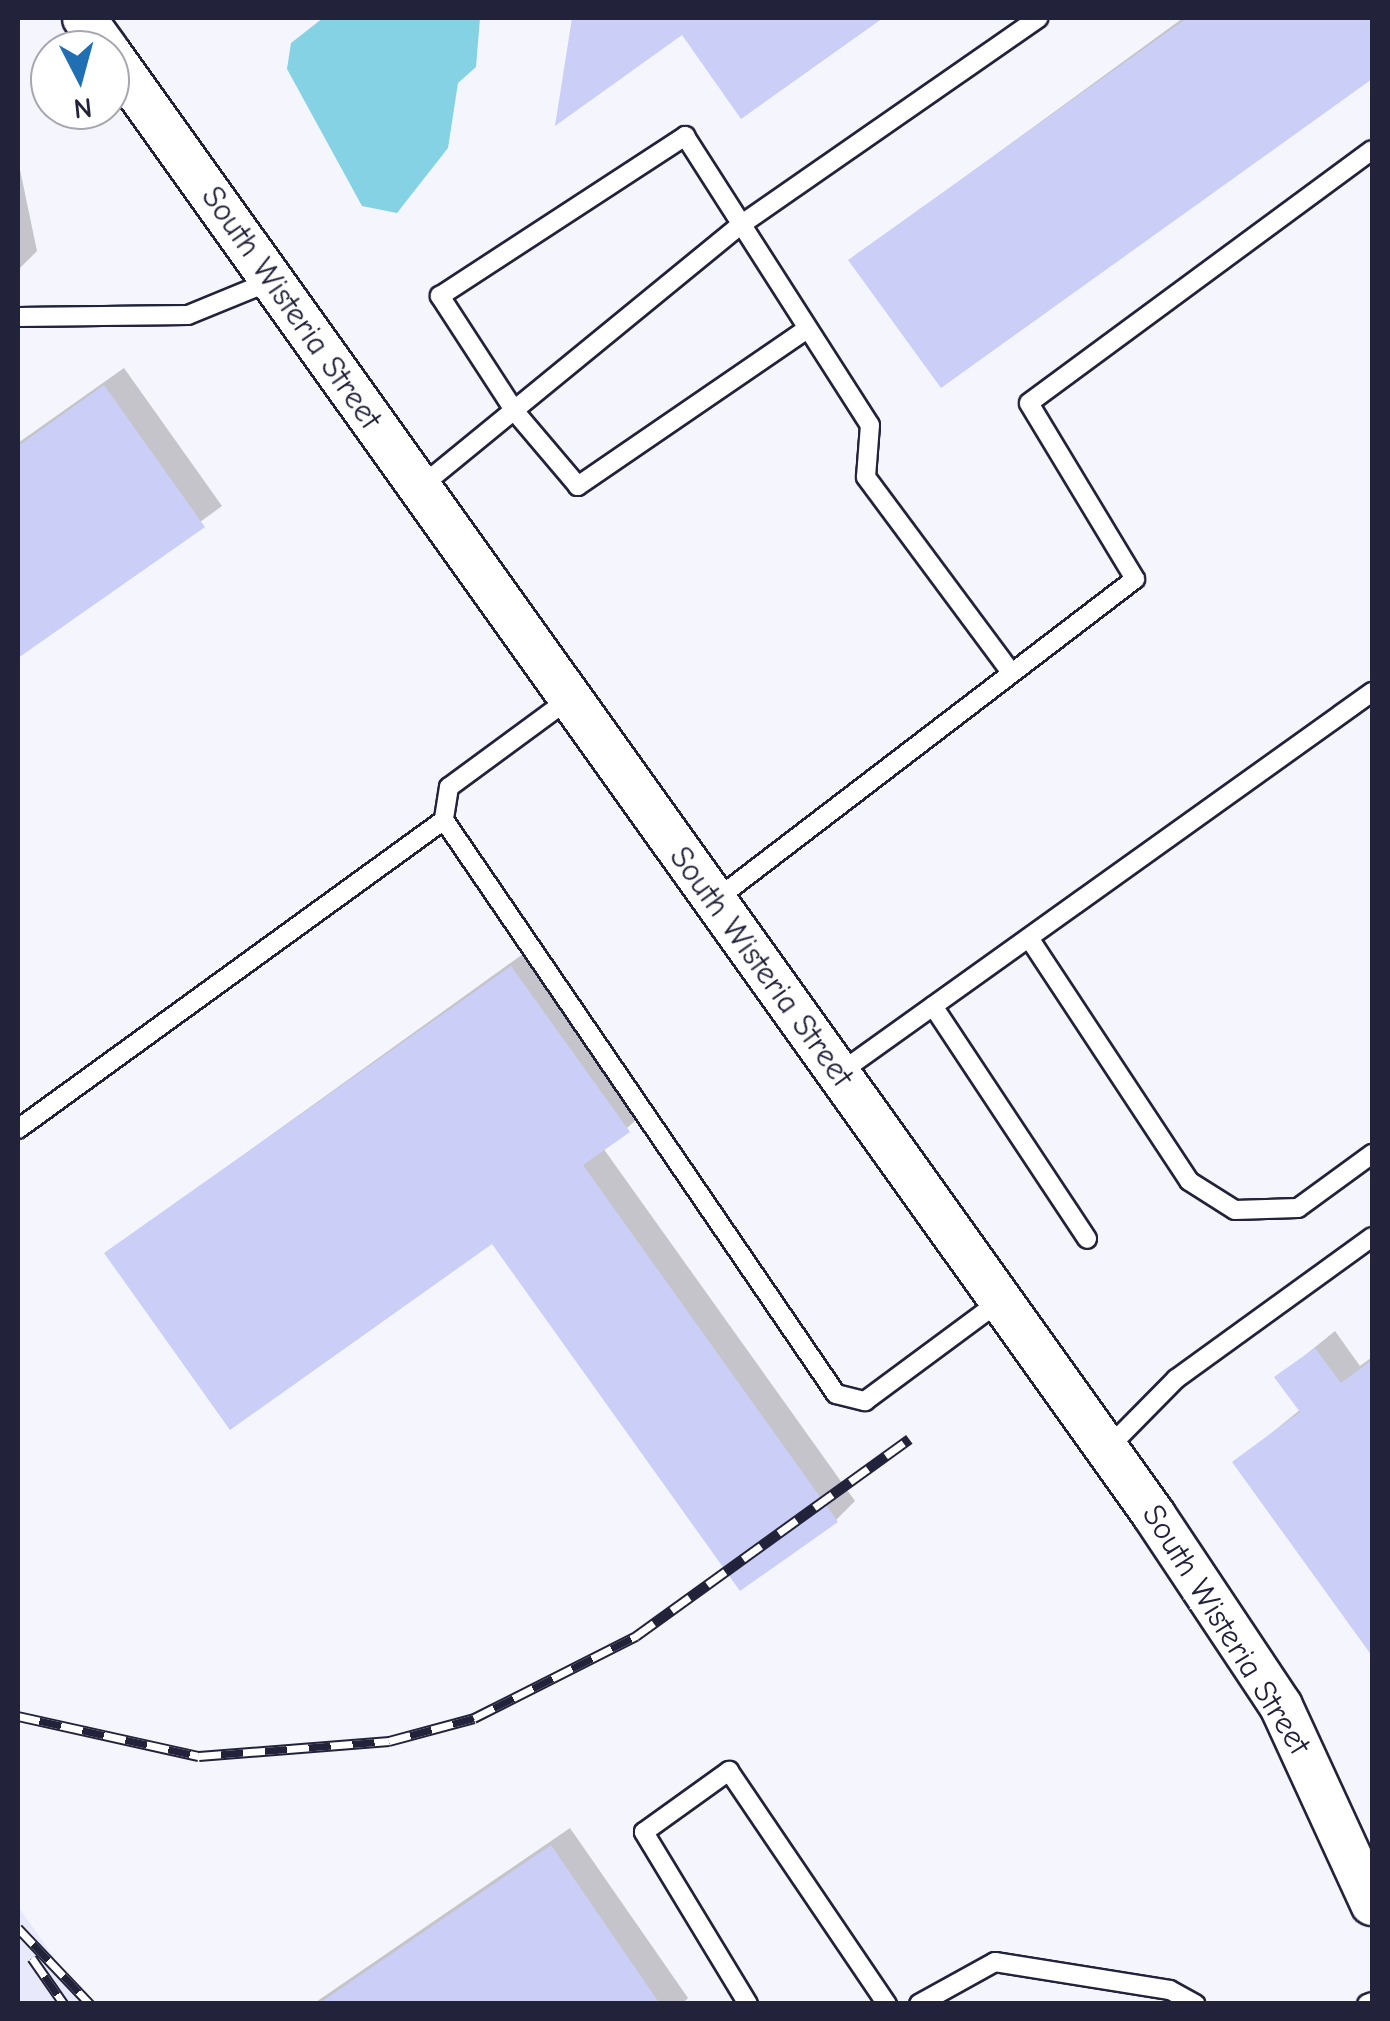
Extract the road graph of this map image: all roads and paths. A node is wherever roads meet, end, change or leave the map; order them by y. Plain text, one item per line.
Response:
1 (1038, 18) edge
2 (130, 74) edge
3 (1372, 150) edge
4 (742, 224) junction
5 (272, 281) junction
6 (18, 316) edge
7 (807, 329) junction
8 (516, 413) junction
9 (419, 488) junction
10 (1011, 672) junction
11 (1372, 692) edge
12 (569, 698) junction
13 (444, 820) junction
14 (714, 901) junction
15 (1029, 938) junction
16 (933, 1006) junction
17 (838, 1074) junction
18 (18, 1129) edge
19 (1372, 1154) edge
20 (1372, 1236) edge
21 (1088, 1239) dead end
22 (1000, 1301) junction
23 (1107, 1449) junction
24 (1362, 1836) edge
25 (1372, 1904) edge
26 (748, 2004) edge
27 (888, 2004) edge
28 (919, 2004) edge
29 (1195, 2004) edge

1 - 4 lane
2 - 5 street, South Wisteria Street
3 - 10 lane
4 - 7 lane
4 - 8 lane
4 - 8 lane
5 - 6 lane
5 - 9 street, South Wisteria Street
7 - 8 lane
7 - 10 lane
8 - 9 lane
9 - 12 street, South Wisteria Street
10 - 14 lane
11 - 15 lane
12 - 13 lane
12 - 14 street, South Wisteria Street
13 - 18 lane
13 - 22 lane
14 - 17 street, South Wisteria Street
15 - 16 lane
15 - 19 lane
16 - 17 lane
16 - 21 lane
17 - 22 street, South Wisteria Street
20 - 23 lane
22 - 23 street, South Wisteria Street
23 - 24 street, South Wisteria Street
24 - 25 street, South Wisteria Street
26 - 27 lane
28 - 29 lane

